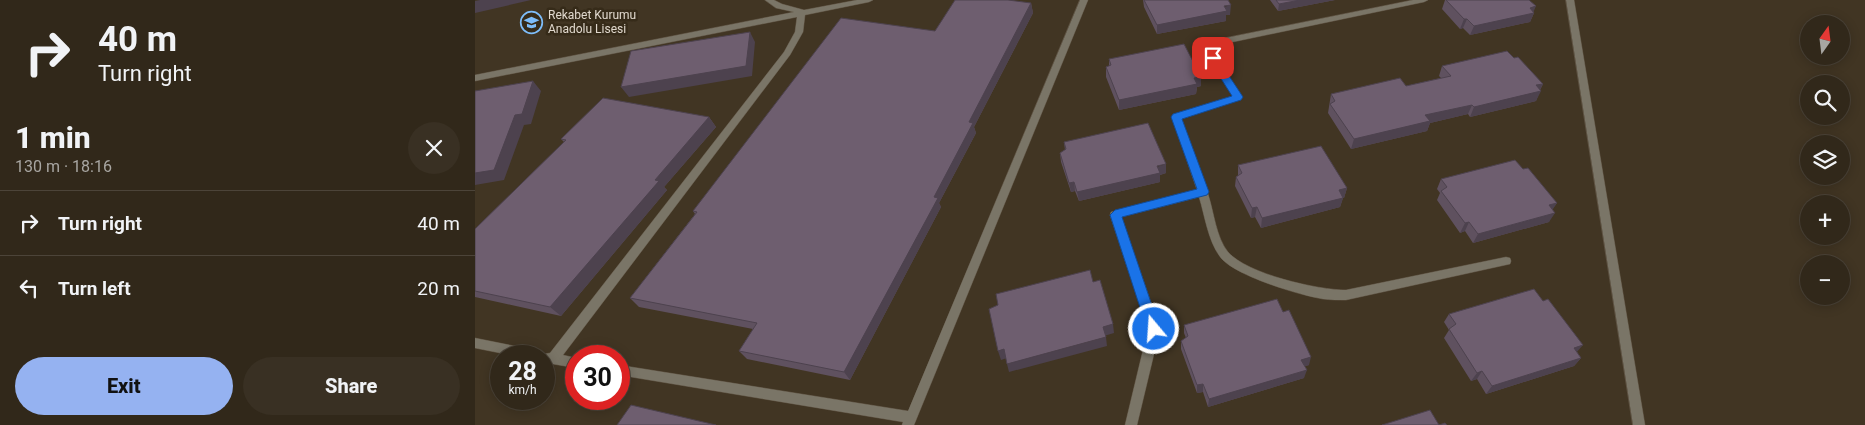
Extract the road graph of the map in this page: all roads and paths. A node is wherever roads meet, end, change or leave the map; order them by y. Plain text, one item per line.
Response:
1 (769, 0) edge
2 (869, 0) edge
3 (1084, 0) edge
4 (1424, 0) edge
5 (1570, 0) edge
6 (801, 12) junction
7 (475, 78) edge
8 (1203, 192) junction
9 (1506, 261) dead end
10 (475, 342) edge
11 (490, 345) edge
12 (555, 349) edge
13 (630, 372) edge
14 (910, 421) edge
15 (1131, 425) edge
16 (1639, 425) edge

1 - 6 street
2 - 6 street
3 - 14 street
4 - 8 street
5 - 16 street
6 - 7 street
6 - 12 street
8 - 9 street
8 - 15 street
10 - 11 street
13 - 14 street

